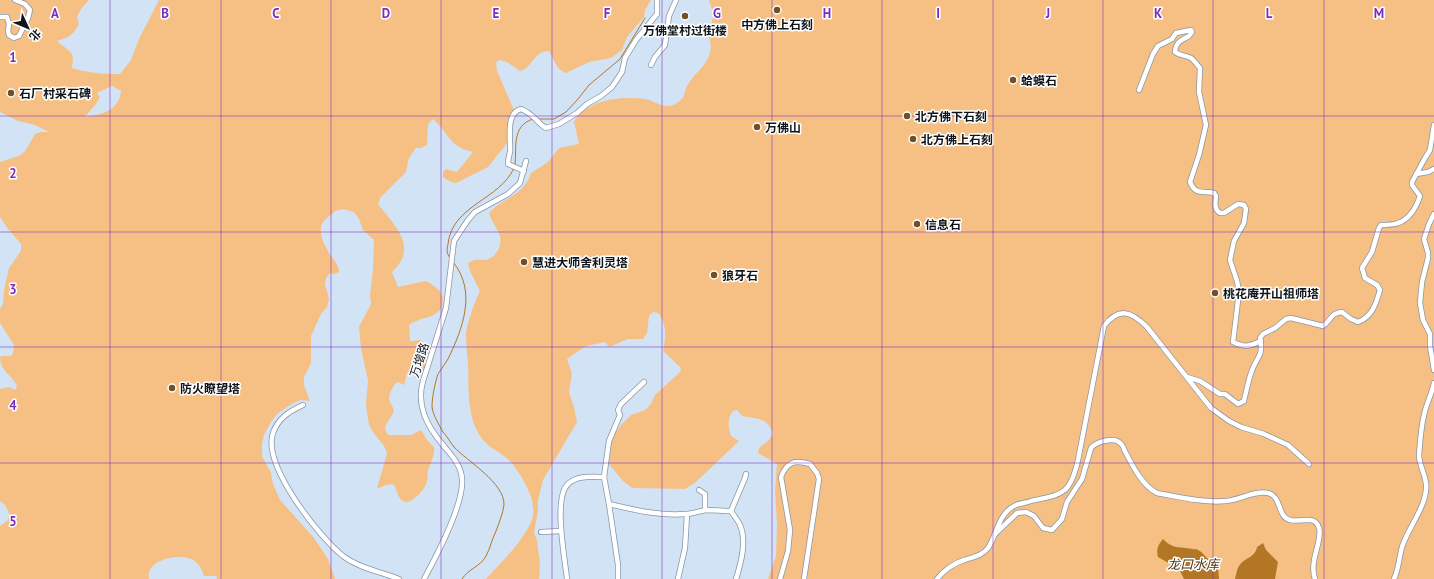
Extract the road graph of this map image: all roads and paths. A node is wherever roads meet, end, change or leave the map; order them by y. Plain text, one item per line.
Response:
1 (16, 0) edge
2 (657, 0) edge
3 (676, 0) edge
4 (0, 17) edge
5 (651, 66) dead end
6 (1139, 90) dead end
7 (1434, 124) edge
8 (526, 161) dead end
9 (1434, 170) edge
10 (524, 171) junction
11 (1416, 174) junction
12 (1434, 214) edge
13 (1261, 341) junction
14 (1434, 370) edge
15 (1186, 376) junction
16 (644, 382) dead end
17 (1434, 383) edge
18 (303, 405) dead end
19 (1310, 464) dead end
20 (746, 474) dead end
21 (604, 477) junction
22 (699, 490) dead end
23 (609, 504) junction
24 (705, 510) junction
25 (730, 511) junction
26 (687, 514) junction
27 (561, 531) junction
28 (541, 532) dead end
29 (994, 535) junction
30 (399, 579) edge
31 (424, 579) edge
32 (567, 579) edge
33 (618, 579) edge
34 (678, 579) edge
35 (736, 579) edge
36 (780, 579) edge
37 (804, 579) edge
38 (937, 579) edge
39 (1314, 579) edge
40 (1394, 579) edge

1 - 4 street
2 - 10 street
3 - 5 street
6 - 13 street
7 - 11 street
8 - 10 street, 万增路
9 - 11 street
10 - 31 street, 万增路
11 - 13 street
12 - 14 street
13 - 15 street
15 - 19 street
15 - 29 street
16 - 21 street
17 - 40 street
18 - 30 street
20 - 25 street
21 - 23 street
21 - 27 street
22 - 24 street
23 - 26 street
23 - 33 street
24 - 25 street
24 - 26 street
25 - 35 street
26 - 34 street
27 - 28 street
27 - 32 street
29 - 38 street
29 - 39 street
36 - 37 street

